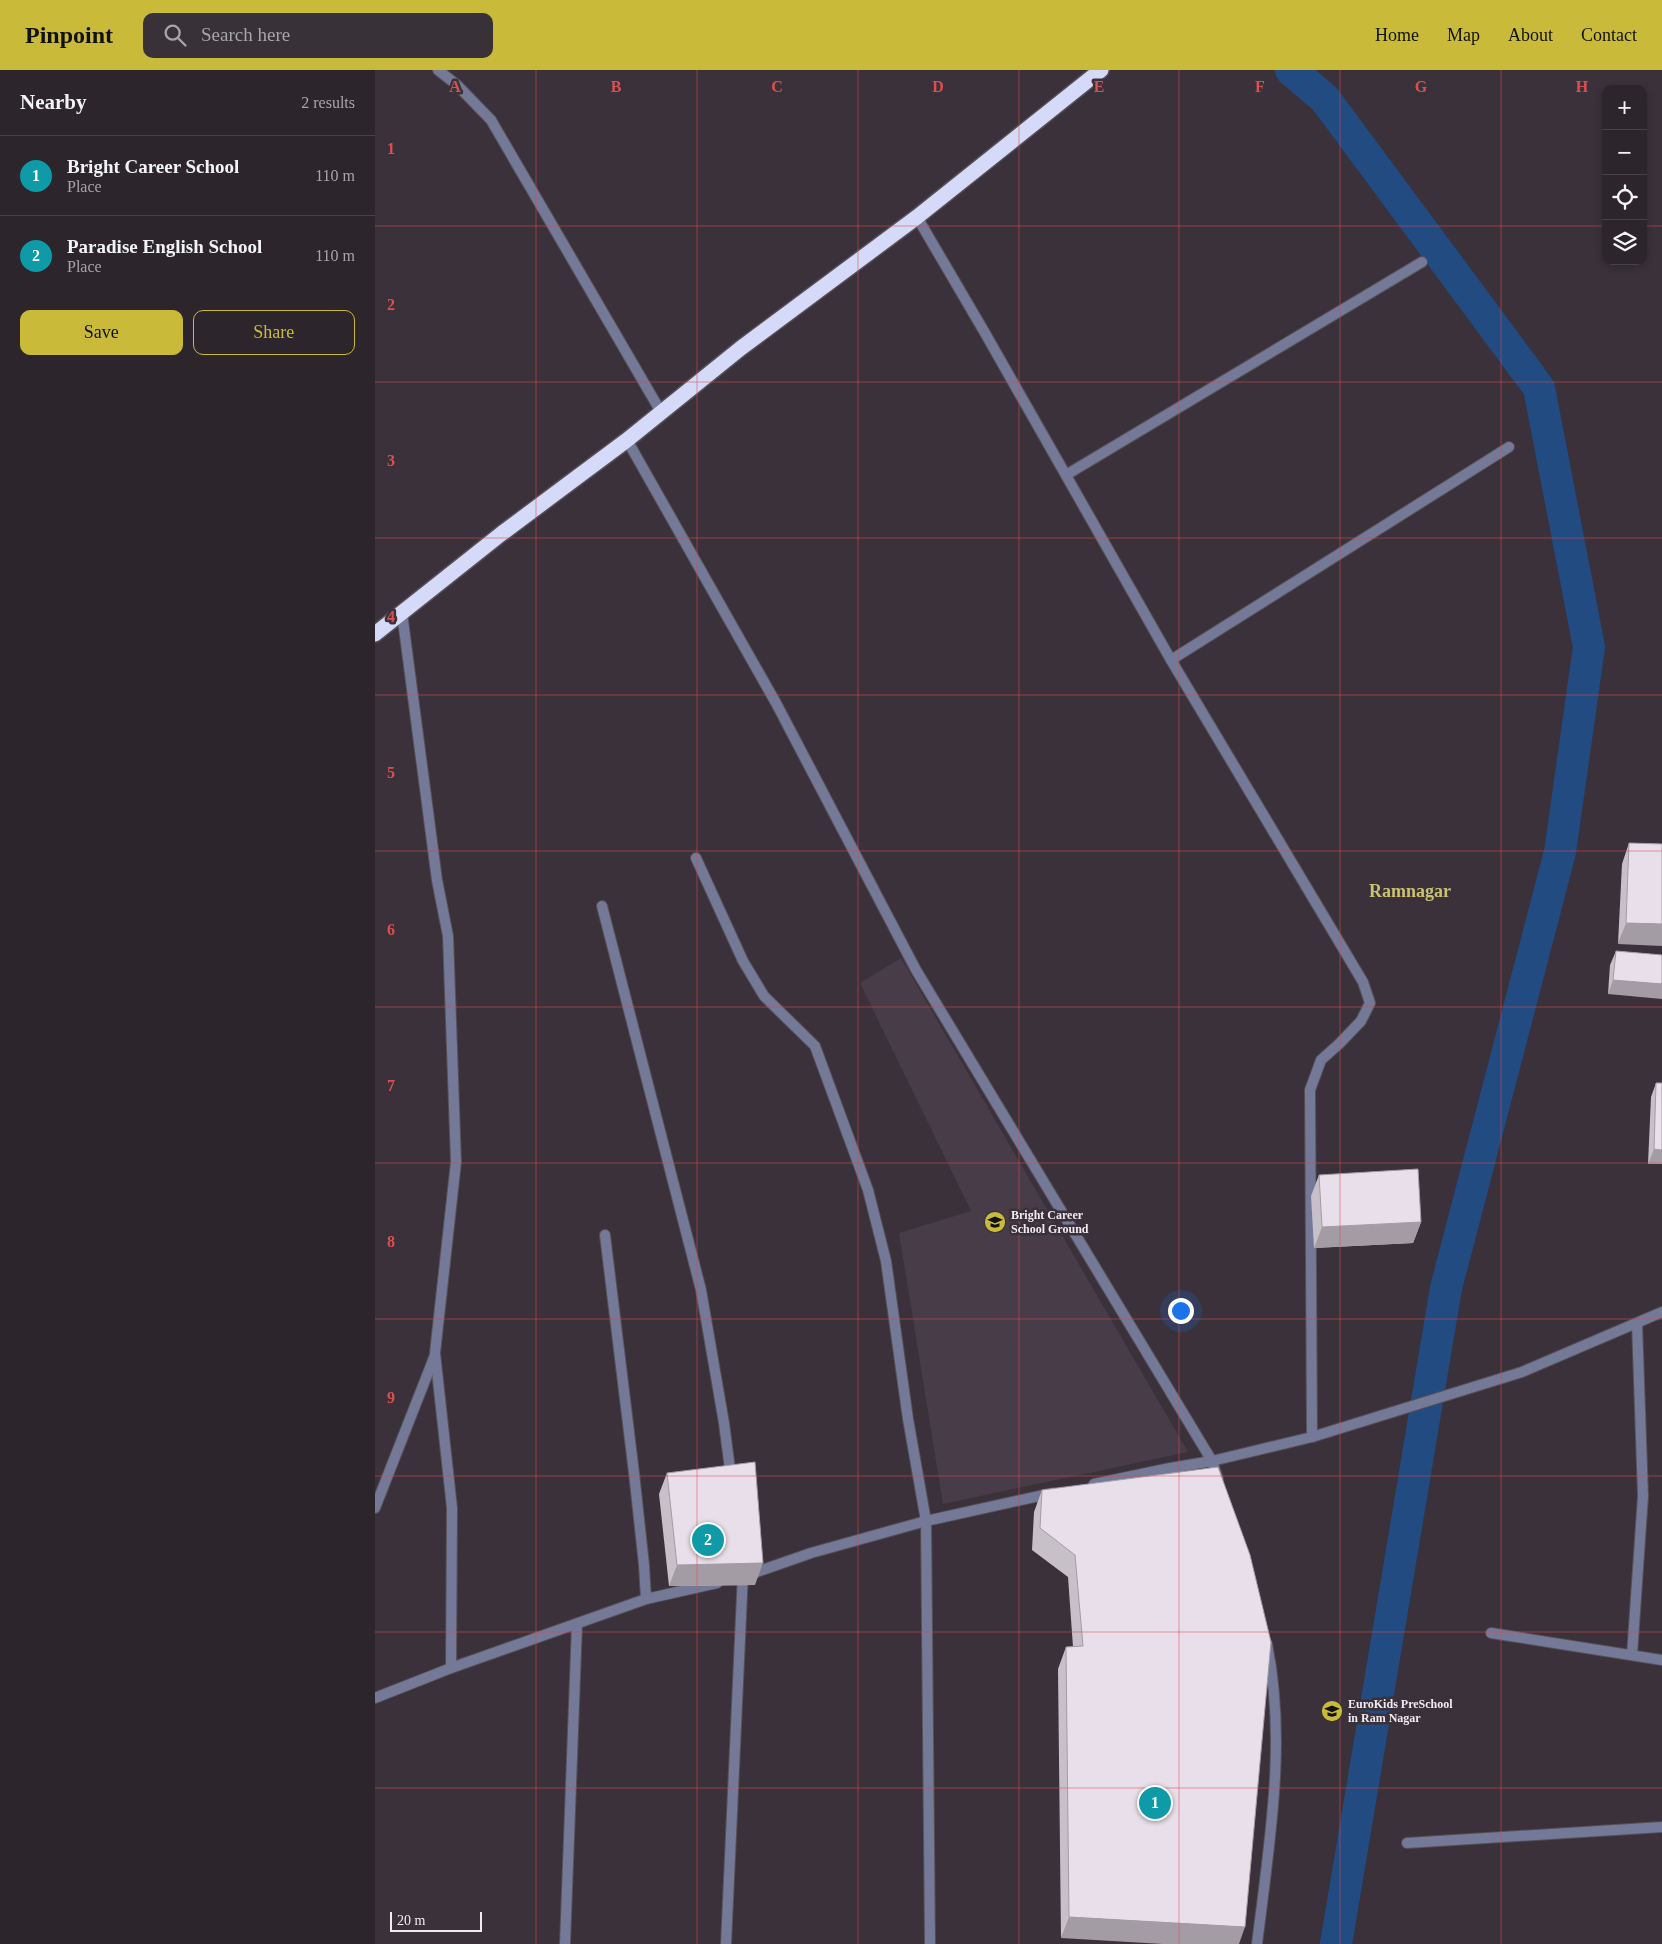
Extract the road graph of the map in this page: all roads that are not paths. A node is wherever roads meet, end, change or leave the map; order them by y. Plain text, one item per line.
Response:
1 (438, 70) edge
2 (1101, 70) edge
3 (917, 218) junction
4 (1421, 262) dead end
5 (661, 412) junction
6 (627, 440) junction
7 (1509, 447) dead end
8 (1066, 475) junction
9 (402, 614) junction
10 (375, 634) edge
11 (1171, 660) junction
12 (696, 858) dead end
13 (602, 906) dead end
14 (605, 1236) dead end
15 (1662, 1312) edge
16 (1637, 1323) junction
17 (435, 1353) junction
18 (1312, 1438) junction
19 (1213, 1461) junction
20 (1079, 1488) edge
21 (1222, 1489) edge
22 (733, 1490) edge
23 (1060, 1492) edge
24 (375, 1508) edge
25 (926, 1521) junction
26 (736, 1576) junction
27 (646, 1599) junction
28 (577, 1624) junction
29 (1491, 1633) dead end
30 (1266, 1637) edge
31 (1632, 1655) junction
32 (1662, 1660) edge
33 (451, 1668) junction
34 (375, 1698) edge
35 (1662, 1827) edge
36 (1407, 1843) dead end
37 (565, 1944) edge
38 (726, 1944) edge
39 (930, 1944) edge
40 (1257, 1944) edge

1 - 5 street
2 - 3 highway
3 - 5 highway
3 - 8 street
4 - 8 street
5 - 6 highway
6 - 9 highway
6 - 19 street
7 - 11 street
8 - 11 street
9 - 10 highway
9 - 17 street
11 - 18 street
12 - 25 street
13 - 22 street
14 - 27 street
15 - 16 street
16 - 18 street
16 - 31 street
17 - 24 street
17 - 33 street
18 - 19 street
19 - 20 street
19 - 21 street
23 - 25 street
25 - 26 street
25 - 39 street
26 - 27 street
26 - 38 street
27 - 28 street
28 - 33 street
28 - 37 street
29 - 31 street
30 - 40 street
31 - 32 street
33 - 34 street
35 - 36 street

